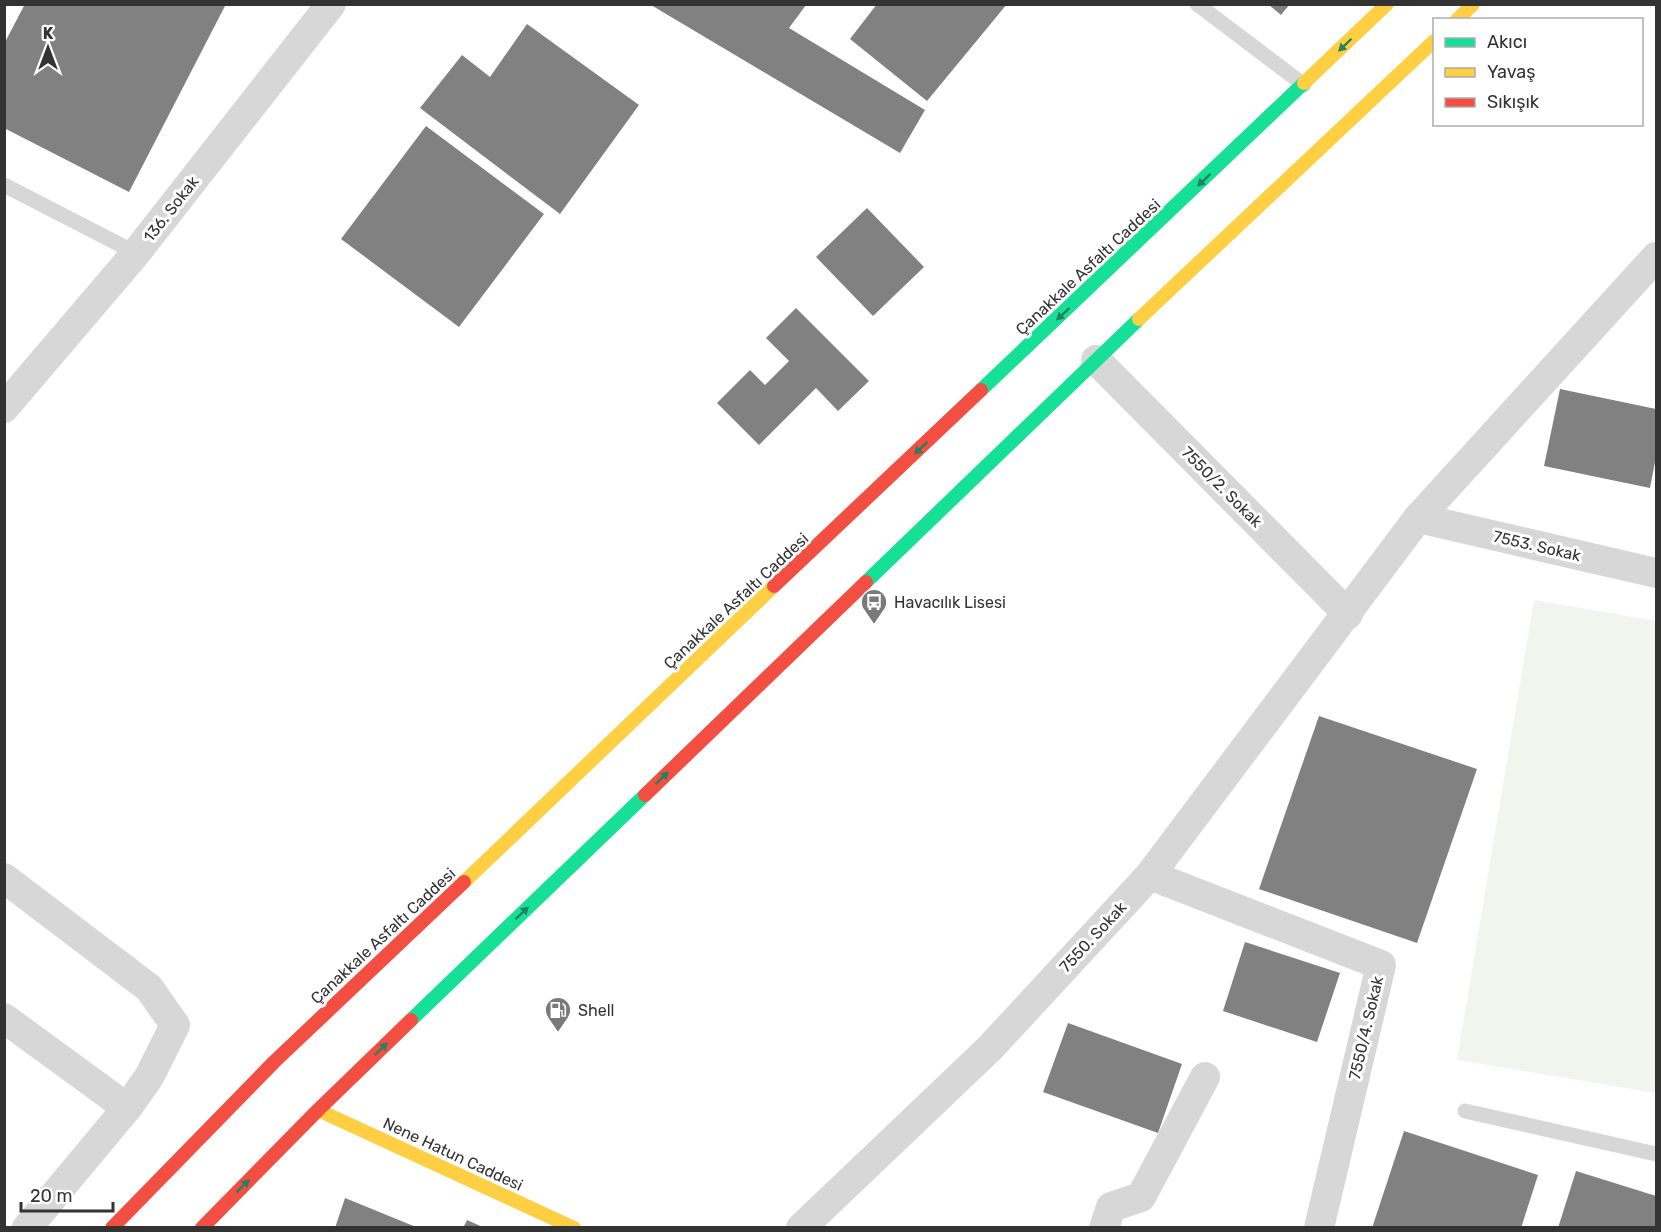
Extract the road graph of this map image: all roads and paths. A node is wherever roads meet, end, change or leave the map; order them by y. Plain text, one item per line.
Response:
1 (331, 4) edge
2 (1197, 4) edge
3 (1388, 4) edge
4 (1473, 4) edge
5 (1459, 18) edge
6 (1433, 42) edge
7 (1304, 85) junction
8 (4, 185) edge
9 (136, 253) junction
10 (1656, 258) edge
11 (1096, 360) junction
12 (4, 408) edge
13 (1418, 518) junction
14 (1656, 573) edge
15 (1348, 614) junction
16 (1150, 875) junction
17 (4, 878) edge
18 (4, 1018) edge
19 (1205, 1077) dead end
20 (127, 1108) junction
21 (318, 1110) junction
22 (1465, 1111) dead end
23 (1656, 1154) edge
24 (27, 1227) edge
25 (112, 1227) edge
26 (202, 1227) edge
27 (574, 1227) edge
28 (801, 1227) edge
29 (1104, 1227) edge
30 (1319, 1227) edge

1 - 9 street, 136. Sokak
2 - 7 lane
3 -> 7 main road, Çanakkale Asfaltı Caddesi
4 - 5 main road
6 - 11 main road
7 -> 25 main road, Çanakkale Asfaltı Caddesi
8 - 9 lane
9 - 12 street, 136. Sokak
10 - 13 street, 7550. Sokak
11 - 15 street, 7550/2. Sokak
21 -> 11 main road
13 - 14 street, 7553. Sokak
13 - 15 street, 7550. Sokak
15 - 16 street, 7550. Sokak
16 - 28 street, 7550. Sokak
16 - 30 street, 7550/4. Sokak
17 - 20 street
18 - 20 street
19 - 29 street
20 - 24 street
26 -> 21 main road
21 - 27 main road, Nene Hatun Caddesi
22 - 23 lane

